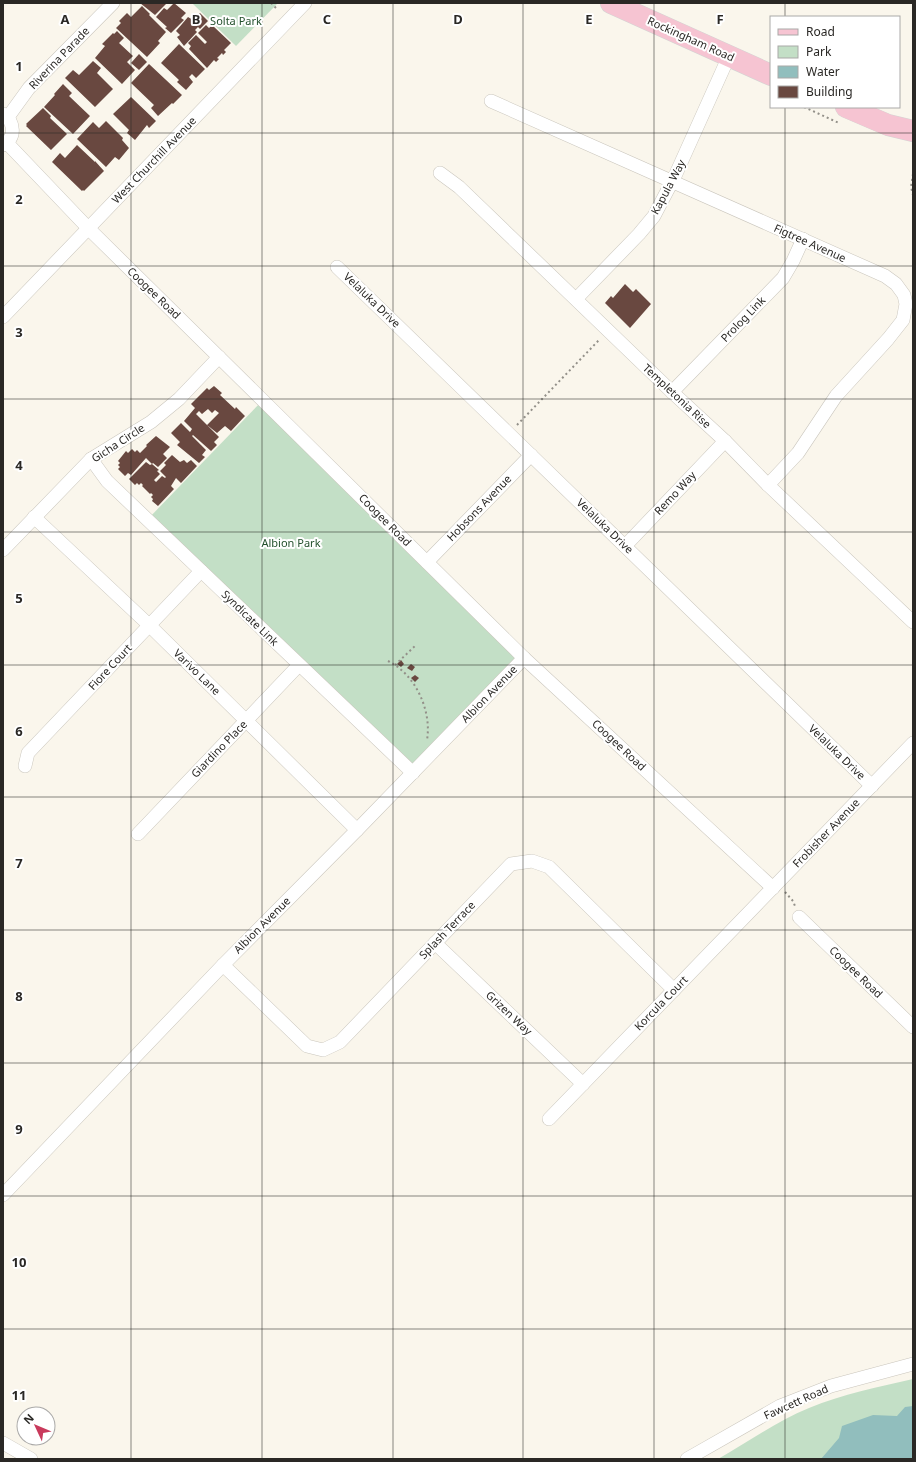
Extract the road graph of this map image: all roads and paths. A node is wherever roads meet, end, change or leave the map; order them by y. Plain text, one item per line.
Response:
1 (113, 3) edge
2 (271, 3) edge
3 (305, 3) edge
4 (611, 3) edge
5 (277, 9) dead end
6 (730, 56) junction
7 (770, 74) edge
8 (491, 101) dead end
9 (848, 108) edge
10 (5, 115) edge
11 (913, 131) edge
12 (5, 144) edge
13 (440, 173) dead end
14 (913, 174) edge
15 (672, 182) junction
16 (913, 195) edge
17 (89, 229) junction
18 (802, 239) junction
19 (337, 266) dead end
20 (576, 299) junction
21 (3, 317) edge
22 (608, 330) junction
23 (219, 356) junction
24 (672, 392) junction
25 (509, 433) junction
26 (725, 441) junction
27 (531, 455) junction
28 (91, 459) junction
29 (768, 485) junction
30 (34, 517) junction
31 (625, 546) junction
32 (3, 550) edge
33 (427, 562) junction
34 (201, 571) junction
35 (913, 622) edge
36 (149, 625) junction
37 (416, 645) dead end
38 (524, 658) junction
39 (388, 661) dead end
40 (299, 665) junction
41 (395, 666) junction
42 (246, 720) junction
43 (427, 741) dead end
44 (913, 743) edge
45 (25, 766) dead end
46 (413, 773) junction
47 (872, 786) junction
48 (357, 830) junction
49 (138, 834) dead end
50 (775, 886) junction
51 (799, 917) joint
52 (435, 943) junction
53 (223, 965) junction
54 (674, 990) junction
55 (913, 1027) edge
56 (583, 1084) junction
57 (549, 1119) dead end
58 (3, 1195) edge
59 (913, 1364) edge
60 (3, 1443) edge
61 (31, 1459) edge
62 (687, 1459) edge

1 - 10 street, Riverina Parade
2 - 5 path
3 - 17 street, West Churchill Avenue
4 - 6 main road, Rockingham Road
6 - 7 main road, Rockingham Road
6 - 15 street, Kapula Way
8 - 15 street, Figtree Avenue
9 - 11 main road
10 - 12 street
12 - 17 street, Coogee Road
13 - 20 street, Templetonia Rise
14 - 16 path
15 - 18 street, Figtree Avenue
15 - 20 street, Kapula Way
17 - 21 street, West Churchill Avenue
17 - 23 street, Coogee Road
18 - 24 street, Prolog Link
18 - 29 street, Figtree Avenue
19 - 25 street, Velaluka Drive
20 - 22 street, Templetonia Rise
22 - 24 street, Templetonia Rise
22 - 25 path
23 - 28 street, Gicha Circle
23 - 33 street, Coogee Road
24 - 26 street, Templetonia Rise
25 - 27 street, Velaluka Drive
26 - 29 street, Templetonia Rise
26 - 31 street, Remo Way
27 - 31 street, Velaluka Drive
27 - 33 street, Hobsons Avenue
28 - 30 street, Gicha Circle
28 - 34 street, Syndicate Link
29 - 35 street, Templetonia Rise
30 - 32 street, Gicha Circle
30 - 36 street, Varivo Lane
31 - 47 street, Velaluka Drive
33 - 38 street, Coogee Road
34 - 36 street, Fiore Court
34 - 40 street, Syndicate Link
36 - 42 street, Varivo Lane
36 - 45 street, Fiore Court
37 - 41 path
38 - 46 street, Albion Avenue
38 - 50 street, Coogee Road
39 - 41 path
40 - 42 street, Giardino Place
40 - 46 street, Syndicate Link
41 - 43 path
42 - 48 street, Varivo Lane
42 - 49 street, Giardino Place
44 - 47 street, Frobisher Avenue
46 - 48 street, Albion Avenue
47 - 50 street, Frobisher Avenue
48 - 53 street, Albion Avenue
50 - 51 path
50 - 54 street, Korcula Court
51 - 55 street, Coogee Road
52 - 53 street, Splash Terrace
52 - 54 street, Splash Terrace
52 - 56 street, Grizen Way
53 - 58 street, Albion Avenue
54 - 56 street, Korcula Court
56 - 57 street, Korcula Court
59 - 62 street, Fawcett Road
60 - 61 street

